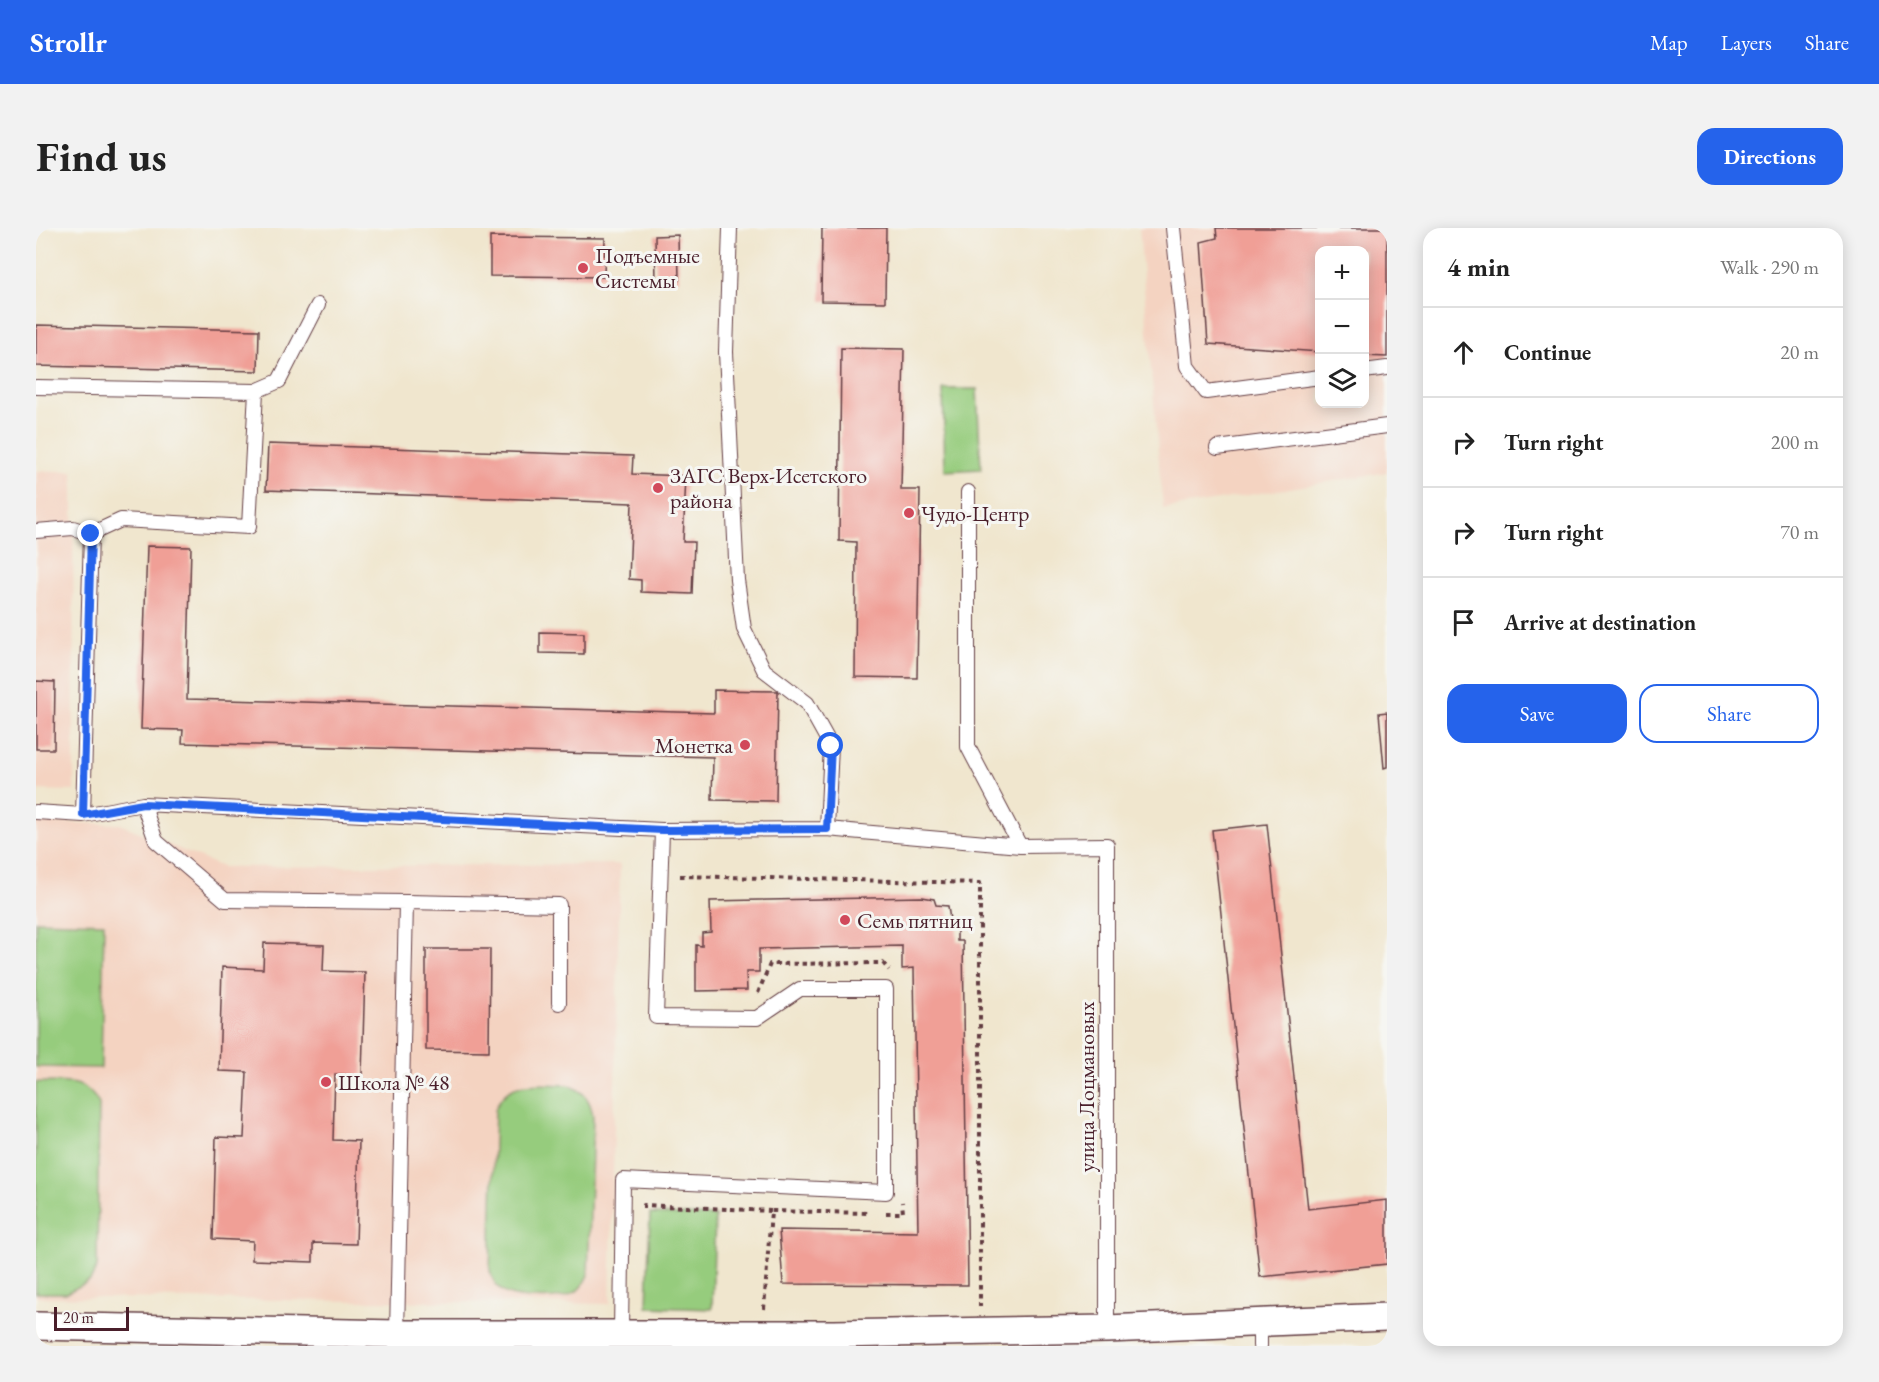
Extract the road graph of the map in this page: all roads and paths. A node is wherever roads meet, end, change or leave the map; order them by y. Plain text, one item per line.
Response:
1 (730, 228) edge
2 (1173, 228) edge
3 (318, 305) dead end
4 (1387, 368) edge
5 (1369, 370) edge
6 (1315, 378) edge
7 (36, 387) edge
8 (256, 391) junction
9 (1387, 426) edge
10 (1217, 448) dead end
11 (968, 492) dead end
12 (36, 531) edge
13 (91, 534) junction
14 (143, 804) junction
15 (36, 812) edge
16 (83, 815) junction
17 (827, 829) junction
18 (662, 830) junction
19 (1020, 846) junction
20 (672, 876) dead end
21 (406, 902) junction
22 (894, 976) dead end
23 (756, 1000) dead end
24 (559, 1003) dead end
25 (902, 1190) dead end
26 (771, 1211) junction
27 (644, 1216) dead end
28 (764, 1316) dead end
29 (1387, 1317) edge
30 (980, 1318) dead end
31 (36, 1326) edge
32 (1107, 1329) junction
33 (621, 1332) junction
34 (1260, 1334) edge
35 (198, 1338) edge
36 (397, 1340) edge
37 (834, 1340) edge

1 - 17 lane
2 - 6 lane
3 - 8 lane
4 - 5 lane
7 - 8 lane
8 - 13 lane
9 - 10 lane
11 - 19 lane
12 - 13 lane
13 - 16 lane
14 - 16 lane
14 - 18 lane
14 - 21 lane
15 - 16 lane
17 - 18 lane
17 - 19 lane
18 - 33 lane
19 - 32 lane, улица Лоцмановых
20 - 30 path
21 - 24 lane
21 - 36 lane
22 - 23 path
25 - 26 path
26 - 27 path
26 - 28 path
29 - 34 street
31 - 35 street
32 - 34 street
32 - 37 street
33 - 36 street
33 - 37 street
35 - 36 street

